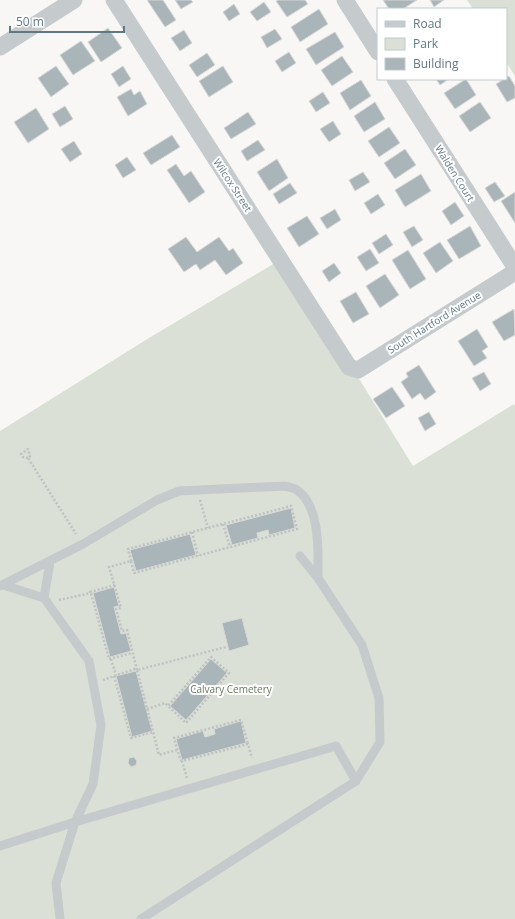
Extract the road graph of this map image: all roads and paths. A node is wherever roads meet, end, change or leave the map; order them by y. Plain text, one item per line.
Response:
1 (74, 0) edge
2 (114, 0) edge
3 (345, 0) edge
4 (0, 47) edge
5 (377, 50) edge
6 (396, 80) edge
7 (515, 267) edge
8 (515, 272) edge
9 (353, 369) joint
10 (28, 458) dead end
11 (197, 490) junction
12 (223, 524) junction
13 (208, 528) junction
14 (192, 532) junction
15 (83, 544) junction
16 (230, 547) junction
17 (198, 556) junction
18 (300, 556) dead end
19 (131, 561) junction
20 (50, 562) junction
21 (318, 578) junction
22 (115, 585) junction
23 (1, 586) edge
24 (91, 593) junction
25 (45, 601) junction
26 (226, 647) dead end
27 (132, 653) junction
28 (111, 659) junction
29 (137, 670) junction
30 (115, 676) junction
31 (93, 682) junction
32 (168, 706) junction
33 (147, 708) junction
34 (153, 732) junction
35 (248, 744) junction
36 (177, 750) junction
37 (182, 761) junction
38 (255, 770) junction
39 (356, 781) junction
40 (190, 788) junction
41 (75, 822) junction
42 (0, 846) edge
43 (60, 919) edge
44 (142, 919) edge

1 - 4 street
2 - 9 street, Wilcox Street
3 - 5 street
6 - 7 street, Walden Court
8 - 9 street, South Hartford Avenue
10 - 15 path
11 - 13 path
11 - 15 lane
11 - 21 lane
12 - 13 path
12 - 16 path
12 - 16 path
13 - 14 path
14 - 17 path
14 - 19 path
15 - 20 lane
16 - 17 path
17 - 19 path
18 - 21 lane
19 - 22 path
20 - 23 lane
20 - 25 lane
21 - 39 lane
22 - 24 path
22 - 27 path
23 - 25 lane
24 - 25 path
24 - 28 path
25 - 31 lane
26 - 29 path
27 - 28 path
27 - 29 path
28 - 30 path
29 - 30 path
29 - 33 path
30 - 31 path
30 - 34 path
31 - 41 lane
32 - 32 path
32 - 33 path
33 - 34 path
34 - 36 path
35 - 36 path
35 - 37 path
35 - 38 path
36 - 37 path
37 - 40 path
38 - 39 lane
38 - 40 lane
39 - 44 lane
40 - 41 lane
41 - 42 lane
41 - 43 lane

